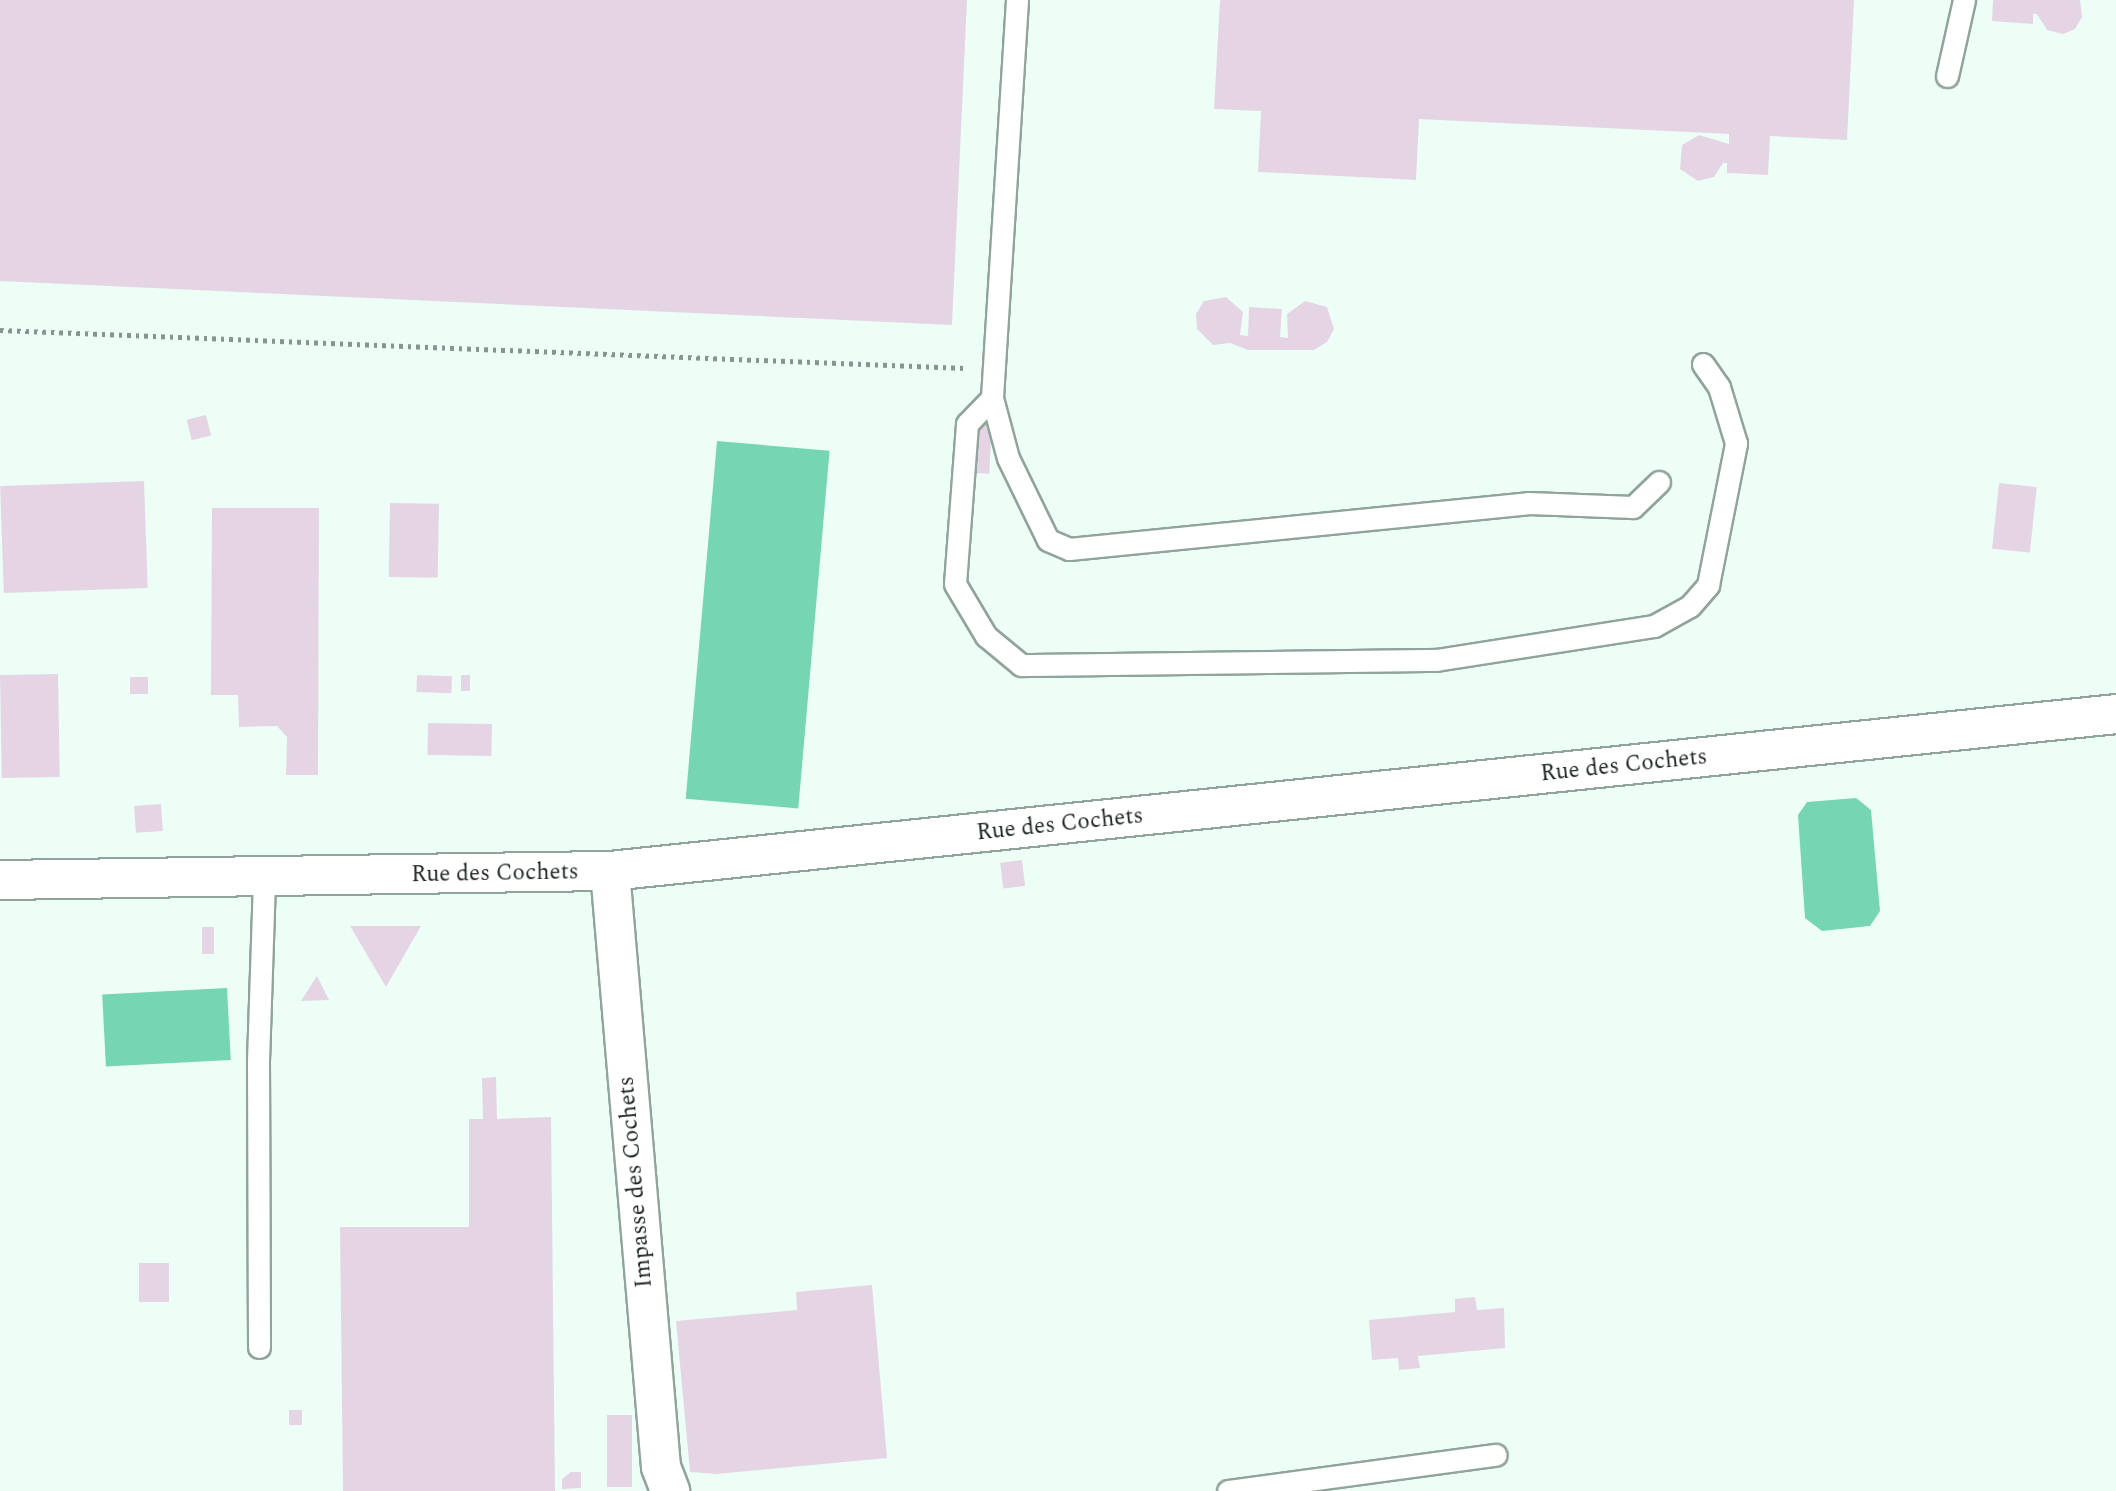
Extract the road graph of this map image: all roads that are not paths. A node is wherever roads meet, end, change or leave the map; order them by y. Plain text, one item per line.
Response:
1 (1017, 0) edge
2 (1964, 0) edge
3 (1947, 76) dead end
4 (1703, 364) dead end
5 (992, 398) junction
6 (1658, 482) dead end
7 (2116, 714) edge
8 (610, 871) junction
9 (264, 878) junction
10 (0, 880) edge
11 (259, 1347) dead end
12 (1496, 1455) dead end
13 (670, 1491) edge
14 (1228, 1491) edge

1 - 5 lane
2 - 3 lane
4 - 5 lane
5 - 6 lane
7 - 8 street, Rue des Cochets
8 - 9 street, Rue des Cochets
8 - 13 street, Impasse des Cochets
9 - 10 street, Rue des Cochets
9 - 11 lane
12 - 14 lane

